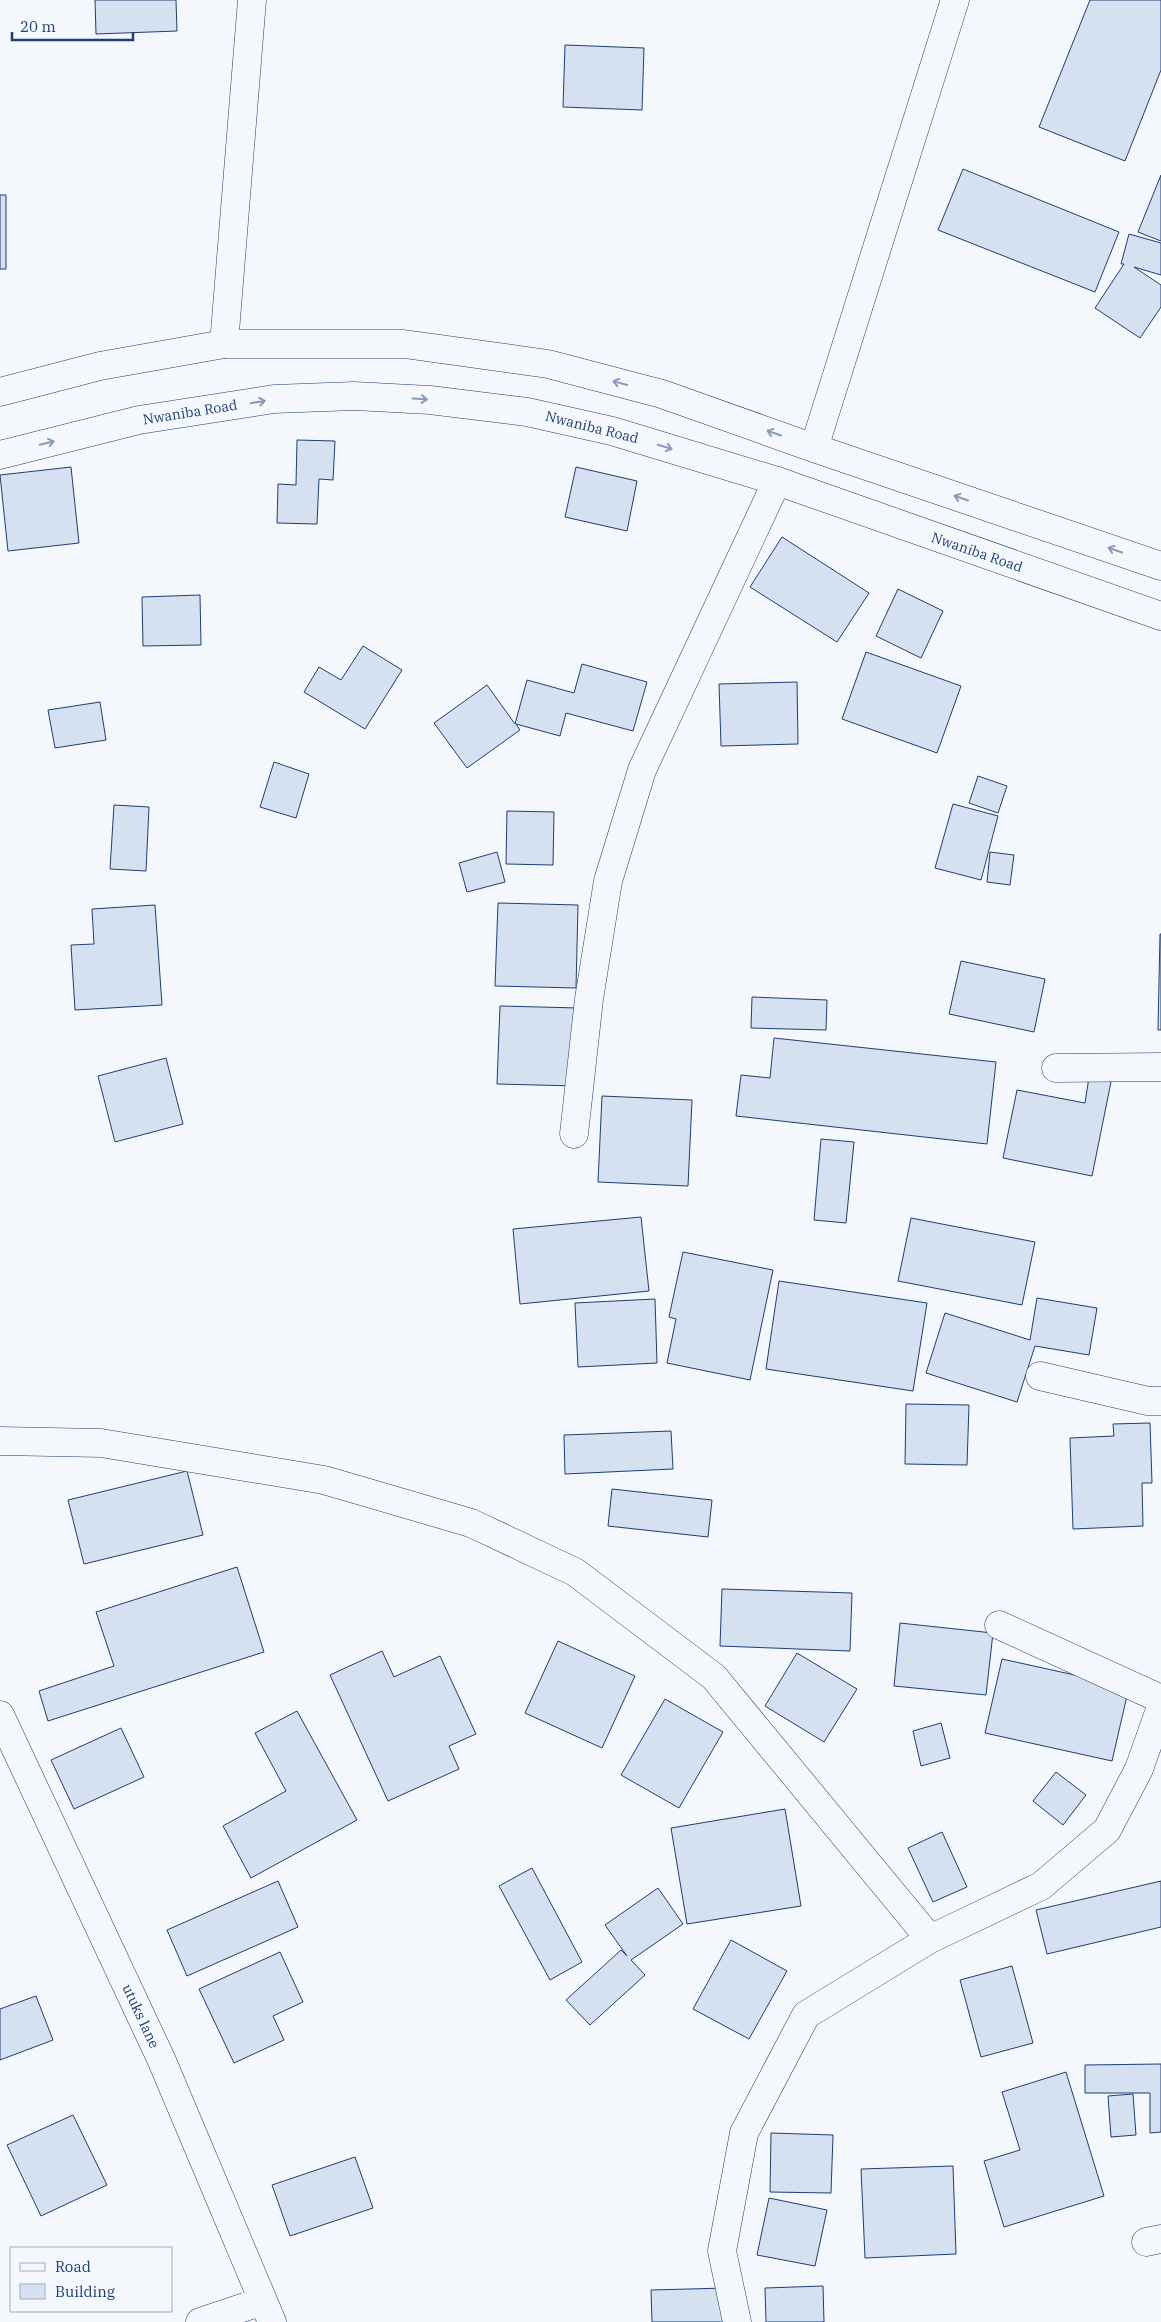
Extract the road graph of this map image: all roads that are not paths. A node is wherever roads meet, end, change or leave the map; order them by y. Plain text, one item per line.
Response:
1 (252, 0) edge
2 (955, 0) edge
3 (224, 344) junction
4 (0, 392) edge
5 (814, 448) junction
6 (0, 455) edge
7 (777, 481) junction
8 (1161, 566) edge
9 (1161, 616) edge
10 (1161, 1067) edge
11 (1056, 1068) dead end
12 (574, 1134) dead end
13 (1040, 1376) dead end
14 (1161, 1401) edge
15 (0, 1441) edge
16 (999, 1625) dead end
17 (1161, 1699) edge
18 (1161, 1707) edge
19 (0, 1715) edge
20 (930, 1939) junction
21 (267, 2312) edge
22 (200, 2322) edge
23 (737, 2322) edge

1 - 3 street
2 - 5 street
3 - 4 street
5 -> 3 street
8 -> 5 street
6 -> 7 street, Nwaniba Road
7 - 9 street, Nwaniba Road
7 - 12 street
10 - 11 street
13 - 14 street
15 - 20 street
16 - 17 street
18 - 20 street
19 - 21 street, utuks lane
20 - 23 street
21 - 22 street

